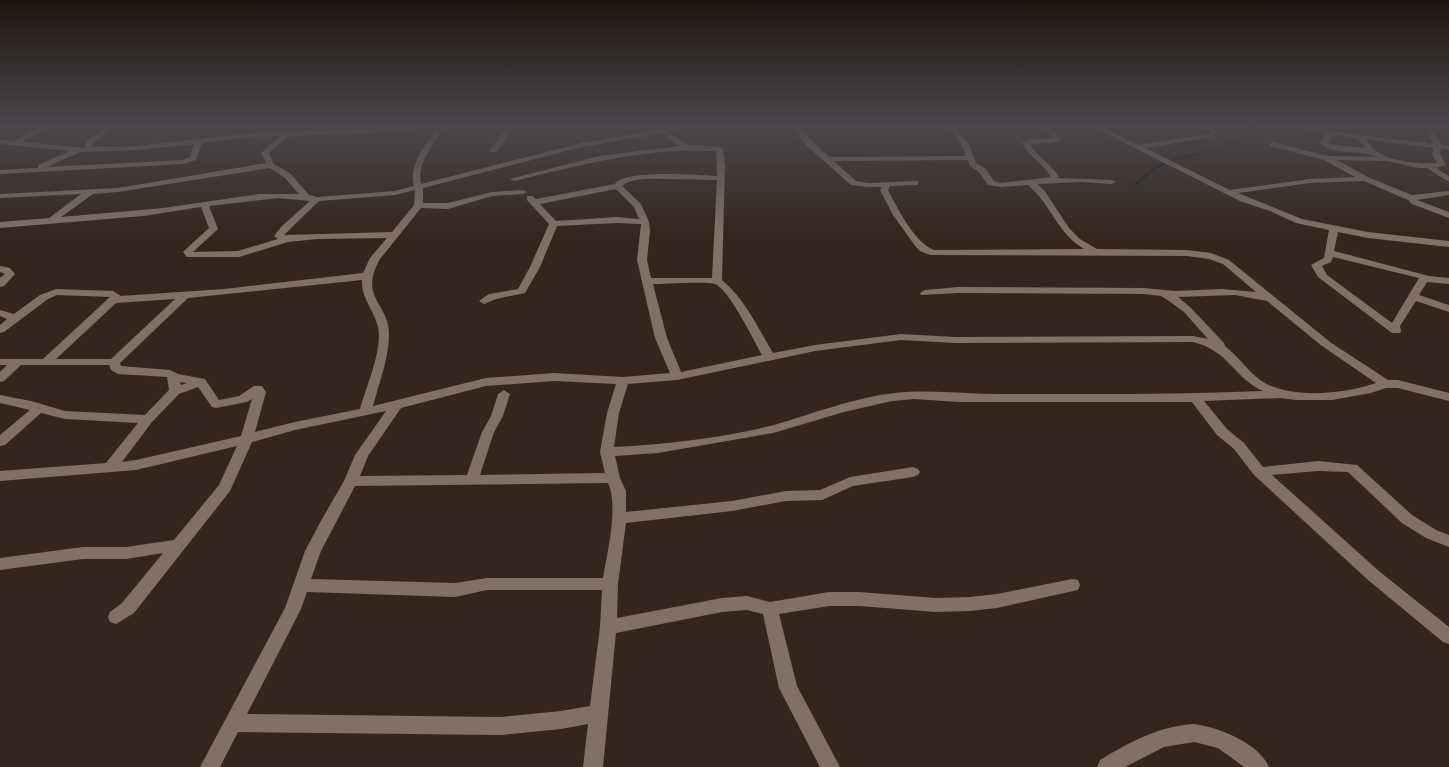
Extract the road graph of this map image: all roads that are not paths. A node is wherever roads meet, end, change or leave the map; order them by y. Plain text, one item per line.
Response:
1 (52, 163) edge
2 (169, 163) edge
3 (422, 163) edge
4 (514, 163) edge
5 (580, 163) edge
6 (719, 163) edge
7 (832, 163) edge
8 (972, 163) edge
9 (1044, 163) edge
10 (1170, 163) edge
11 (1336, 163) edge
12 (1404, 163) edge
13 (1441, 163) edge
14 (271, 165) joint
15 (1429, 166) junction
16 (498, 167) junction
17 (37, 170) junction
18 (1449, 170) edge
19 (0, 172) edge
20 (719, 178) junction
21 (514, 179) junction
22 (1365, 179) junction
23 (1449, 180) edge
24 (1050, 181) junction
25 (1029, 182) junction
26 (1112, 182) dead end
27 (915, 183) dead end
28 (887, 184) junction
29 (618, 186) junction
30 (420, 187) junction
31 (91, 191) junction
32 (523, 192) junction
33 (1230, 192) junction
34 (1449, 193) edge
35 (0, 196) edge
36 (305, 196) junction
37 (317, 198) junction
38 (1411, 198) junction
39 (536, 202) junction
40 (204, 204) junction
41 (418, 205) junction
42 (1449, 215) edge
43 (643, 218) junction
44 (53, 219) junction
45 (554, 224) junction
46 (0, 225) edge
47 (1334, 228) junction
48 (394, 236) junction
49 (287, 239) junction
50 (1449, 244) edge
51 (1095, 252) junction
52 (1329, 253) junction
53 (0, 270) edge
54 (367, 276) junction
55 (1424, 277) junction
56 (647, 281) junction
57 (717, 281) junction
58 (1449, 281) edge
59 (0, 284) edge
60 (925, 293) dead end
61 (1162, 293) junction
62 (185, 295) junction
63 (1413, 296) junction
64 (112, 300) junction
65 (484, 301) dead end
66 (1276, 302) junction
67 (1449, 309) edge
68 (0, 313) edge
69 (14, 319) junction
70 (0, 330) edge
71 (1227, 353) junction
72 (770, 357) junction
73 (46, 361) junction
74 (0, 362) edge
75 (18, 362) junction
76 (114, 362) junction
77 (677, 376) junction
78 (174, 377) junction
79 (0, 378) edge
80 (624, 380) junction
81 (201, 382) junction
82 (1384, 384) junction
83 (175, 391) junction
84 (504, 394) dead end
85 (1281, 394) junction
86 (1449, 397) edge
87 (1195, 398) junction
88 (0, 399) edge
89 (397, 405) junction
90 (39, 409) junction
91 (366, 412) junction
92 (148, 419) junction
93 (247, 439) junction
94 (0, 442) edge
95 (607, 452) junction
96 (109, 468) junction
97 (912, 472) dead end
98 (1259, 472) junction
99 (0, 476) edge
100 (613, 478) junction
101 (472, 479) junction
102 (350, 481) junction
103 (620, 518) junction
104 (1449, 541) edge
105 (180, 545) junction
106 (0, 564) edge
107 (610, 584) junction
108 (303, 585) junction
109 (1072, 585) dead end
110 (770, 609) junction
111 (116, 617) dead end
112 (608, 627) junction
113 (1449, 636) edge
114 (598, 713) junction
115 (233, 723) junction
116 (210, 767) edge
117 (593, 767) edge
118 (830, 767) edge
119 (1107, 767) edge
120 (1259, 767) edge

1 - 17 street
2 - 17 street
3 - 30 street
4 - 16 street
5 - 21 street
6 - 20 street
7 - 28 street
8 - 25 street
9 - 24 street
10 - 33 street
11 - 22 street
12 - 15 street
13 - 15 street
14 - 31 street
14 - 36 street
15 - 18 street
15 - 23 street
16 - 21 street
16 - 30 street
17 - 19 street
20 - 29 street
20 - 57 street
21 - 32 street
22 - 33 street
22 - 38 street
24 - 25 street
24 - 26 street
25 - 51 street
27 - 28 street
28 - 51 street
29 - 39 street
29 - 43 street
30 - 37 street
30 - 41 street
31 - 35 street
31 - 44 street
32 - 39 street
32 - 41 street
33 - 47 street
34 - 38 street
36 - 37 street
36 - 40 street
37 - 49 street
38 - 42 street
39 - 45 street
40 - 44 street
40 - 49 street
41 - 48 street
43 - 45 street
43 - 56 street
44 - 46 street
45 - 65 street
47 - 50 street
47 - 52 street
48 - 49 street
48 - 54 street
51 - 66 street
52 - 55 street
52 - 63 street
53 - 59 street
54 - 62 street
54 - 91 street
55 - 58 street
55 - 63 street
56 - 57 street
56 - 77 street
57 - 72 street
60 - 61 street
61 - 66 street
61 - 71 street
62 - 64 street
62 - 76 street
63 - 67 street
64 - 69 street
64 - 73 street
66 - 82 street
68 - 69 street
69 - 70 street
71 - 72 street
71 - 85 street
72 - 77 street
73 - 75 street
73 - 76 street
74 - 75 street
75 - 79 street
76 - 78 street
77 - 80 street
78 - 81 street
78 - 83 street
80 - 89 street
80 - 95 street
81 - 83 street
81 - 93 street
82 - 85 street
82 - 86 street
83 - 92 street
84 - 101 street
85 - 87 street
87 - 95 street
87 - 98 street
88 - 90 street
89 - 91 street
89 - 102 street
90 - 92 street
90 - 94 street
91 - 93 street
92 - 96 street
93 - 96 street
93 - 105 street
95 - 100 street
96 - 99 street
97 - 103 street
98 - 104 street
98 - 113 street
100 - 101 street
100 - 103 street
101 - 102 street
102 - 108 street
103 - 107 street
105 - 106 street
105 - 111 street
107 - 108 street
107 - 112 street
108 - 115 street
109 - 110 street
110 - 112 street
110 - 118 street
112 - 114 street
114 - 115 street
114 - 117 street
115 - 116 street
119 - 120 street

